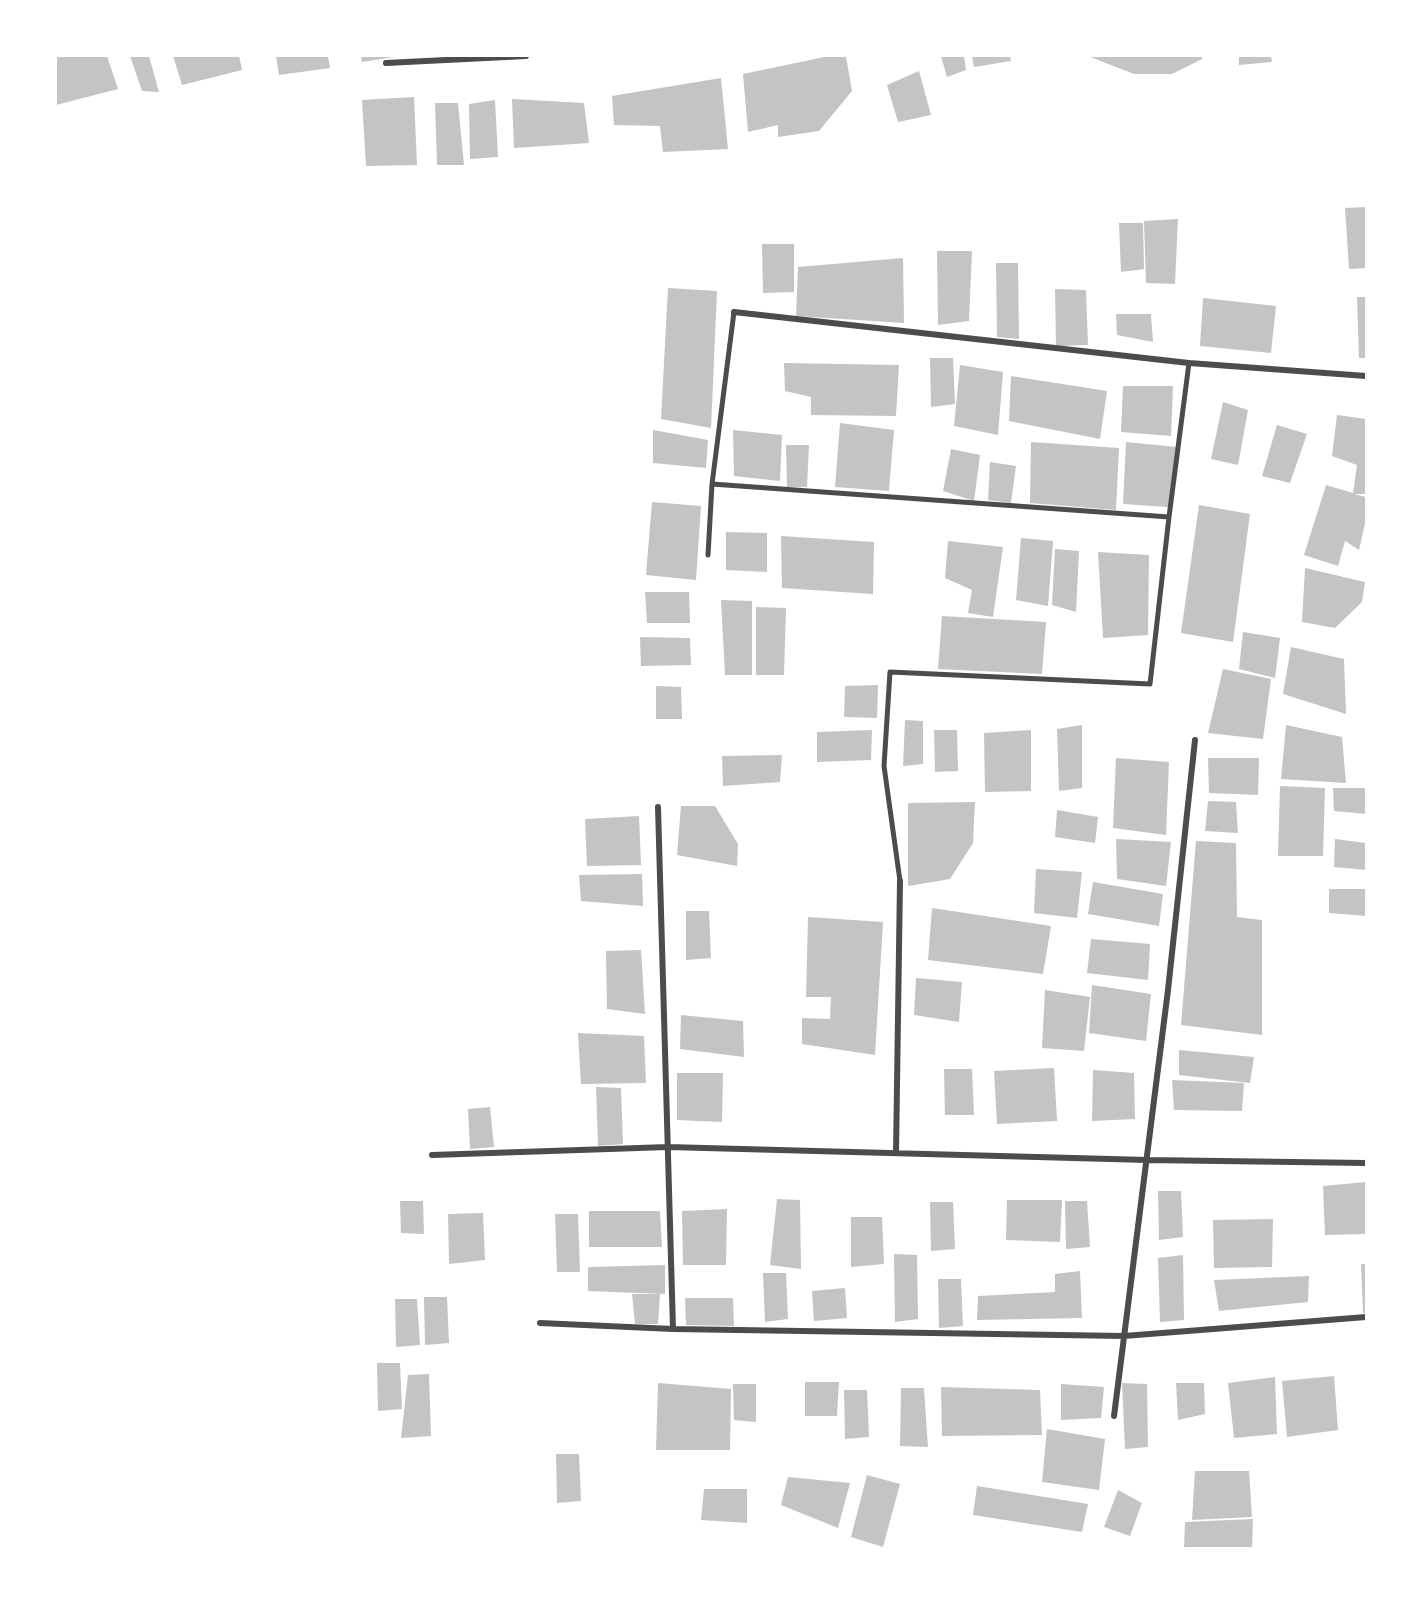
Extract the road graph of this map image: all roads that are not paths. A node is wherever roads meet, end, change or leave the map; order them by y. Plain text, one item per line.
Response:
1 (525, 56) edge
2 (386, 63) dead end
3 (734, 312) joint
4 (1189, 363) junction
5 (1366, 376) edge
6 (712, 484) junction
7 (1169, 517) junction
8 (708, 555) dead end
9 (1195, 740) dead end
10 (658, 807) dead end
11 (900, 881) joint
12 (668, 1148) junction
13 (896, 1153) junction
14 (432, 1155) dead end
15 (1147, 1160) junction
16 (1366, 1163) edge
17 (1366, 1317) edge
18 (540, 1323) dead end
19 (673, 1329) junction
20 (1124, 1336) junction
21 (1114, 1416) dead end

1 - 2 street
3 - 4 street
3 - 6 street
4 - 5 street
4 - 7 street
6 - 7 street
6 - 8 street
7 - 11 street
9 - 15 street
10 - 12 street
11 - 13 street
12 - 13 street
12 - 14 street
12 - 19 street
13 - 15 street
15 - 16 street
15 - 20 street
17 - 20 street
18 - 19 street
19 - 20 street
20 - 21 street

